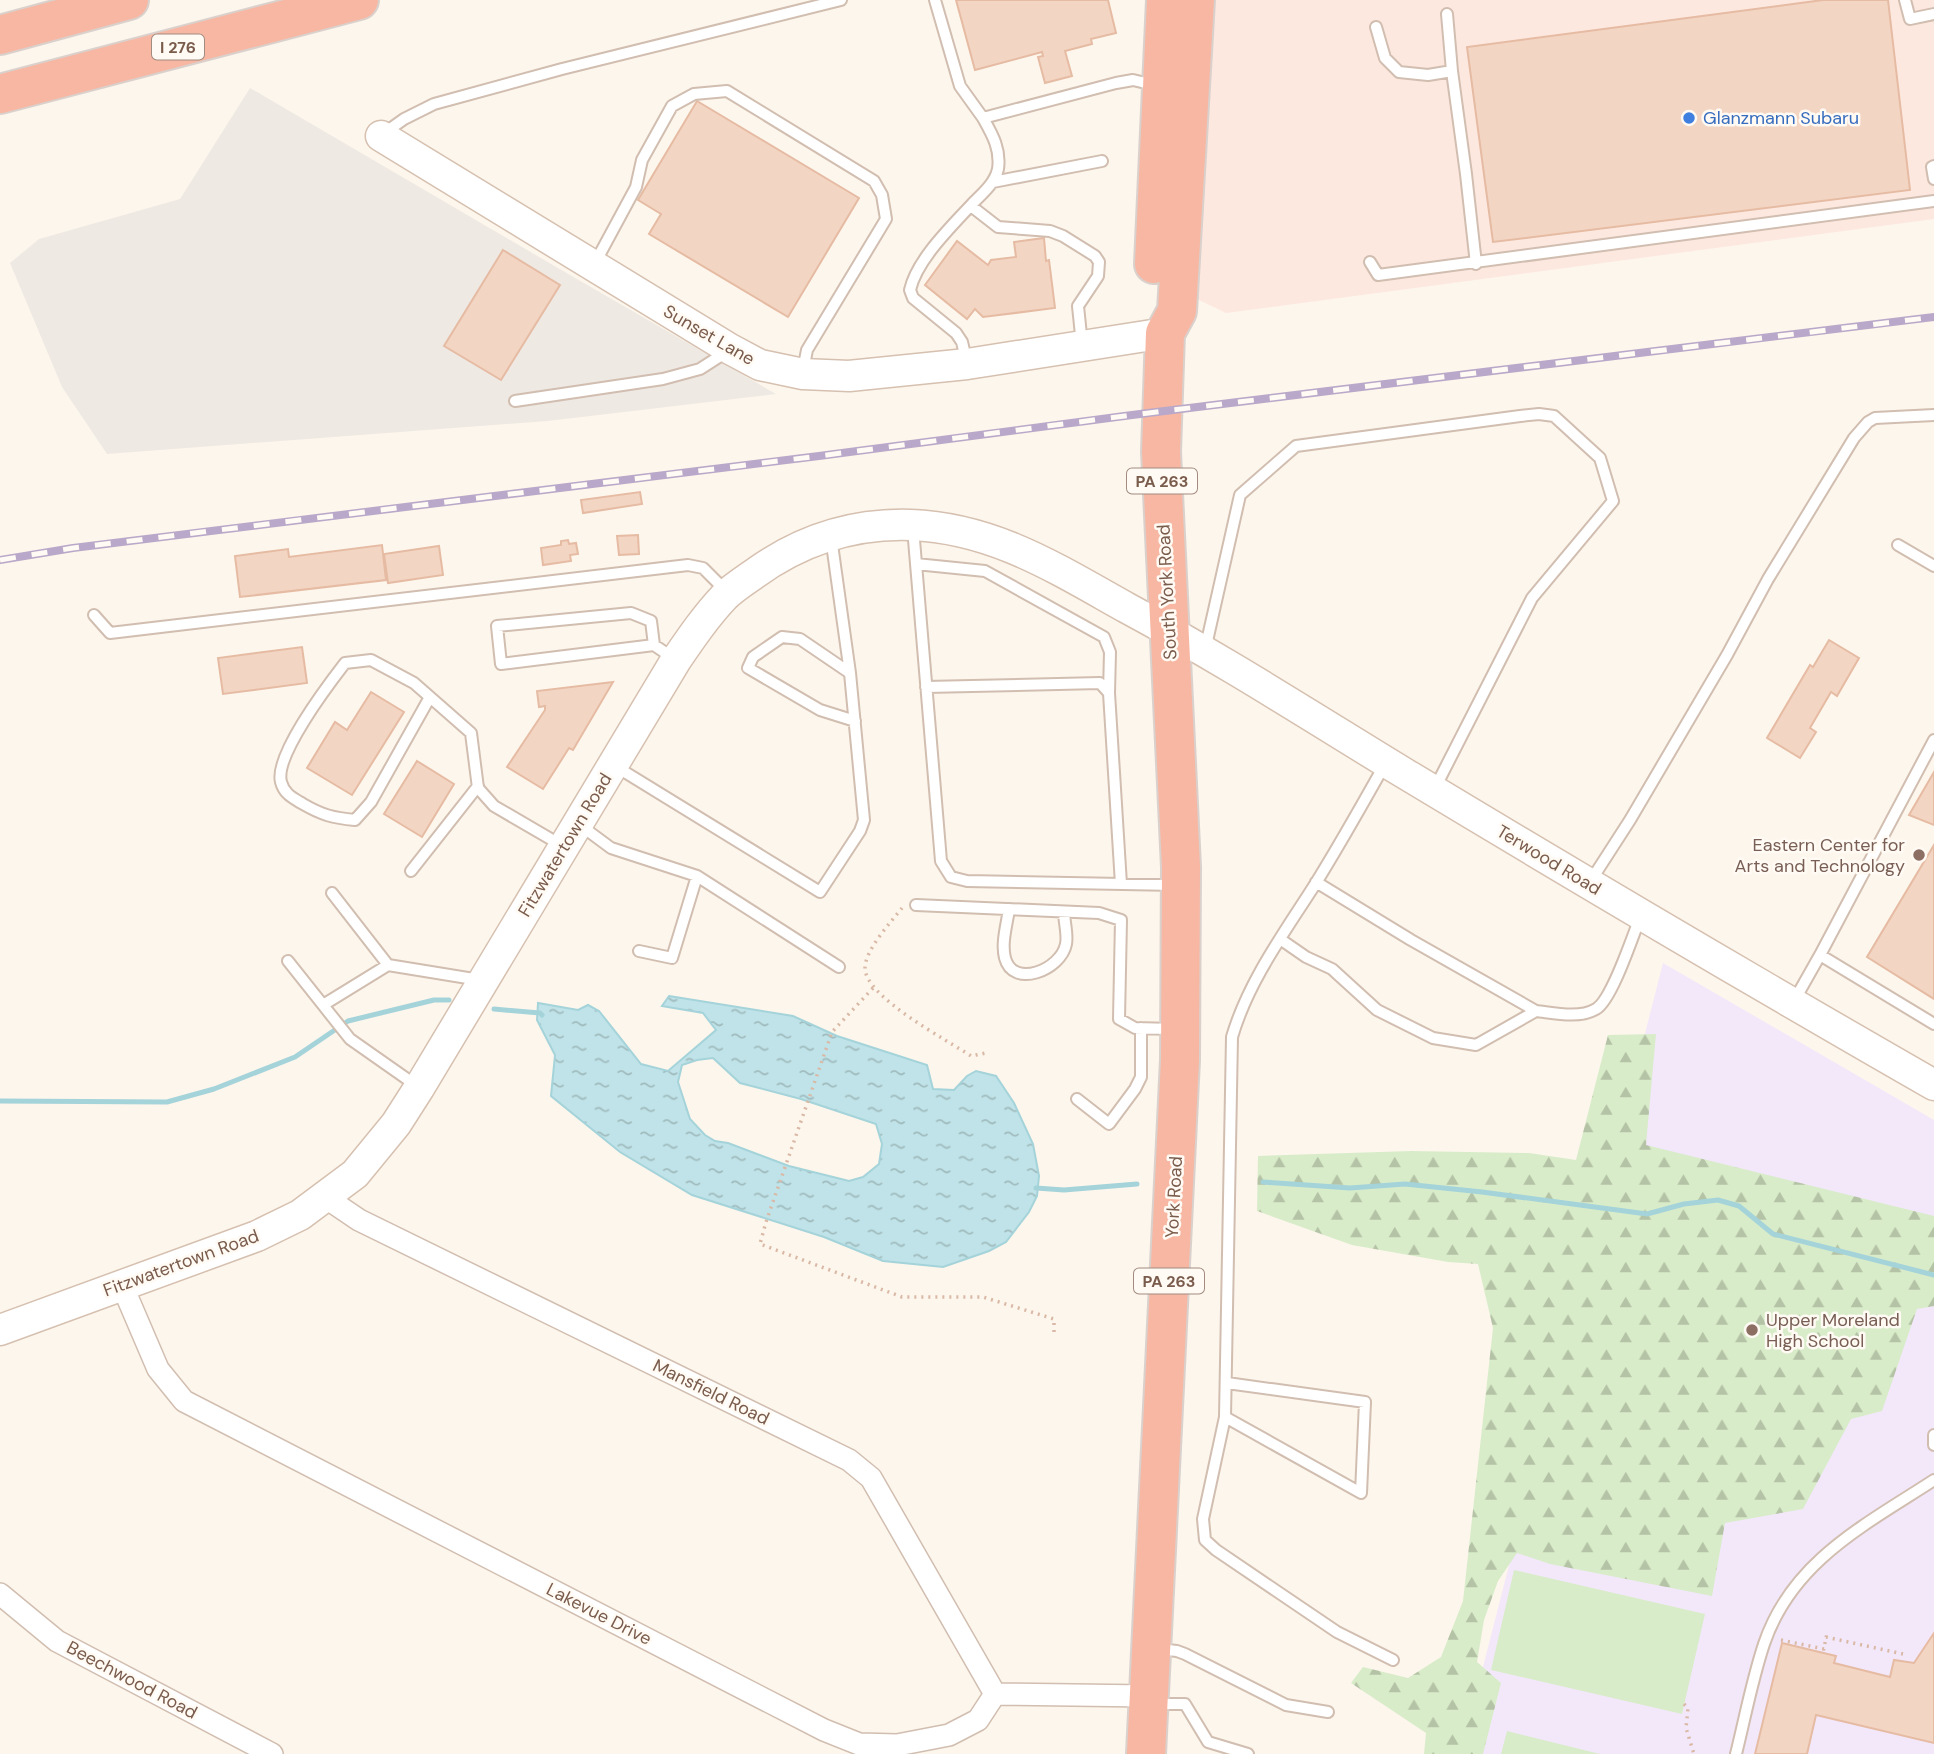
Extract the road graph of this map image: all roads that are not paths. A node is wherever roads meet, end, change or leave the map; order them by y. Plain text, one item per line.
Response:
1 (76, 0) edge
2 (129, 0) edge
3 (359, 0) edge
4 (841, 0) edge
5 (935, 0) edge
6 (1166, 0) edge
7 (1195, 0) edge
8 (1905, 0) edge
9 (1447, 14) dead end
10 (1934, 14) edge
11 (0, 16) edge
12 (1376, 27) dead end
13 (0, 35) edge
14 (1452, 71) junction
15 (1161, 87) junction
16 (0, 94) edge
17 (983, 118) junction
18 (381, 136) joint
19 (1102, 161) dead end
20 (1934, 166) edge
21 (1934, 179) edge
22 (993, 182) junction
23 (1934, 201) edge
24 (971, 206) junction
25 (1370, 262) dead end
26 (1476, 264) junction
27 (594, 266) junction
28 (1165, 333) junction
29 (1082, 346) junction
30 (730, 349) junction
31 (967, 364) junction
32 (803, 374) junction
33 (515, 401) dead end
34 (1934, 415) edge
35 (913, 525) junction
36 (831, 534) junction
37 (1898, 545) dead end
38 (916, 564) junction
39 (1934, 566) edge
40 (728, 593) junction
41 (94, 615) dead end
42 (1168, 630) junction
43 (1204, 651) junction
44 (665, 652) junction
45 (850, 673) junction
46 (926, 687) junction
47 (1110, 693) junction
48 (430, 698) junction
49 (855, 721) junction
50 (1934, 740) edge
51 (1387, 762) junction
52 (613, 765) junction
53 (478, 786) junction
54 (1434, 790) junction
55 (1177, 808) joint
56 (570, 835) junction
57 (411, 871) dead end
58 (697, 876) junction
59 (1317, 882) junction
60 (1121, 884) junction
61 (1588, 884) junction
62 (1180, 886) junction
63 (332, 894) dead end
64 (916, 905) road end
65 (1009, 909) junction
66 (1063, 912) junction
67 (1641, 914) junction
68 (1280, 939) junction
69 (639, 951) dead end
70 (1820, 955) junction
71 (288, 961) dead end
72 (388, 965) junction
73 (839, 967) dead end
74 (483, 981) junction
75 (1792, 1004) junction
76 (325, 1009) junction
77 (1536, 1011) junction
78 (1934, 1024) edge
79 (1141, 1028) junction
80 (1181, 1029) junction
81 (1934, 1085) edge
82 (419, 1088) junction
83 (1077, 1100) dead end
84 (325, 1197) junction
85 (122, 1285) junction
86 (0, 1330) edge
87 (1227, 1383) junction
88 (1225, 1417) junction
89 (1934, 1435) edge
90 (1934, 1445) edge
91 (1934, 1480) edge
92 (0, 1594) edge
93 (1151, 1648) junction
94 (1392, 1660) dead end
95 (995, 1695) junction
96 (1149, 1700) junction
97 (1328, 1712) dead end
98 (272, 1754) edge
99 (1146, 1754) edge
100 (1248, 1754) edge
101 (1737, 1754) edge

1 - 11 highway
2 - 13 highway
3 - 16 highway, I 276
4 - 18 lane
5 - 17 lane
6 - 15 highway, South York Road / PA 263
7 - 28 highway, South York Road / PA 263
8 - 10 lane
9 - 14 lane
12 - 14 lane
14 - 26 lane
15 - 17 lane
15 - 28 highway, South York Road / PA 263
17 - 22 lane
18 - 27 street, Sunset Lane
19 - 22 lane
20 - 21 lane
22 - 24 lane
23 - 26 lane
24 - 29 lane
24 - 31 lane
25 - 26 lane
27 - 30 street, Sunset Lane
27 - 32 lane
28 - 29 street, Sunset Lane
28 - 42 highway, South York Road / PA 263
29 - 31 street, Sunset Lane
30 - 32 street, Sunset Lane
30 - 33 lane
31 - 32 street, Sunset Lane
34 - 61 lane
35 - 36 street, Fitzwatertown Road
35 - 38 lane
35 - 42 street, Fitzwatertown Road
36 - 40 street, Fitzwatertown Road
36 - 45 lane
37 - 39 lane
38 - 46 lane
38 - 47 lane
40 - 41 lane
40 - 44 street, Fitzwatertown Road
42 - 43 street, Terwood Road
42 - 55 highway, South York Road / PA 263
43 - 51 street, Terwood Road
43 - 54 lane
44 - 44 lane
44 - 52 street, Fitzwatertown Road
45 - 49 lane
45 - 49 lane
46 - 47 lane
46 - 60 lane
47 - 60 lane
48 - 48 lane
48 - 53 lane
49 - 52 lane
50 - 70 lane
51 - 54 street, Terwood Road
51 - 59 lane
52 - 56 street, Fitzwatertown Road
53 - 56 lane
53 - 57 lane
54 - 61 street, Terwood Road
55 - 62 highway, York Road / PA 263
56 - 58 lane
56 - 74 street, Fitzwatertown Road
58 - 69 lane
58 - 73 lane
59 - 68 lane
59 - 77 lane
60 - 62 lane
61 - 67 street, Terwood Road
62 - 80 highway, York Road / PA 263
63 - 72 lane
64 - 65 lane
65 - 66 lane
65 - 66 lane
66 - 79 lane
67 - 75 street, Terwood Road
67 - 77 lane
68 - 77 lane
68 - 87 lane
70 - 75 lane
70 - 78 lane
71 - 76 lane
72 - 74 lane
72 - 76 lane
74 - 82 street, Fitzwatertown Road
75 - 81 street, Terwood Road
76 - 82 lane
79 - 80 lane
79 - 83 lane
80 - 93 highway, York Road / PA 263
82 - 84 street, Fitzwatertown Road
84 - 85 street, Fitzwatertown Road
84 - 95 street, Mansfield Road
85 - 86 street, Fitzwatertown Road
85 - 95 street, Lakevue Drive
87 - 88 lane
87 - 88 lane
88 - 94 lane
89 - 90 lane
91 - 101 lane
92 - 98 street, Beechwood Road
93 - 96 highway, York Road / PA 263
93 - 97 lane
95 - 96 street
96 - 99 highway, York Road / PA 263
96 - 100 lane

